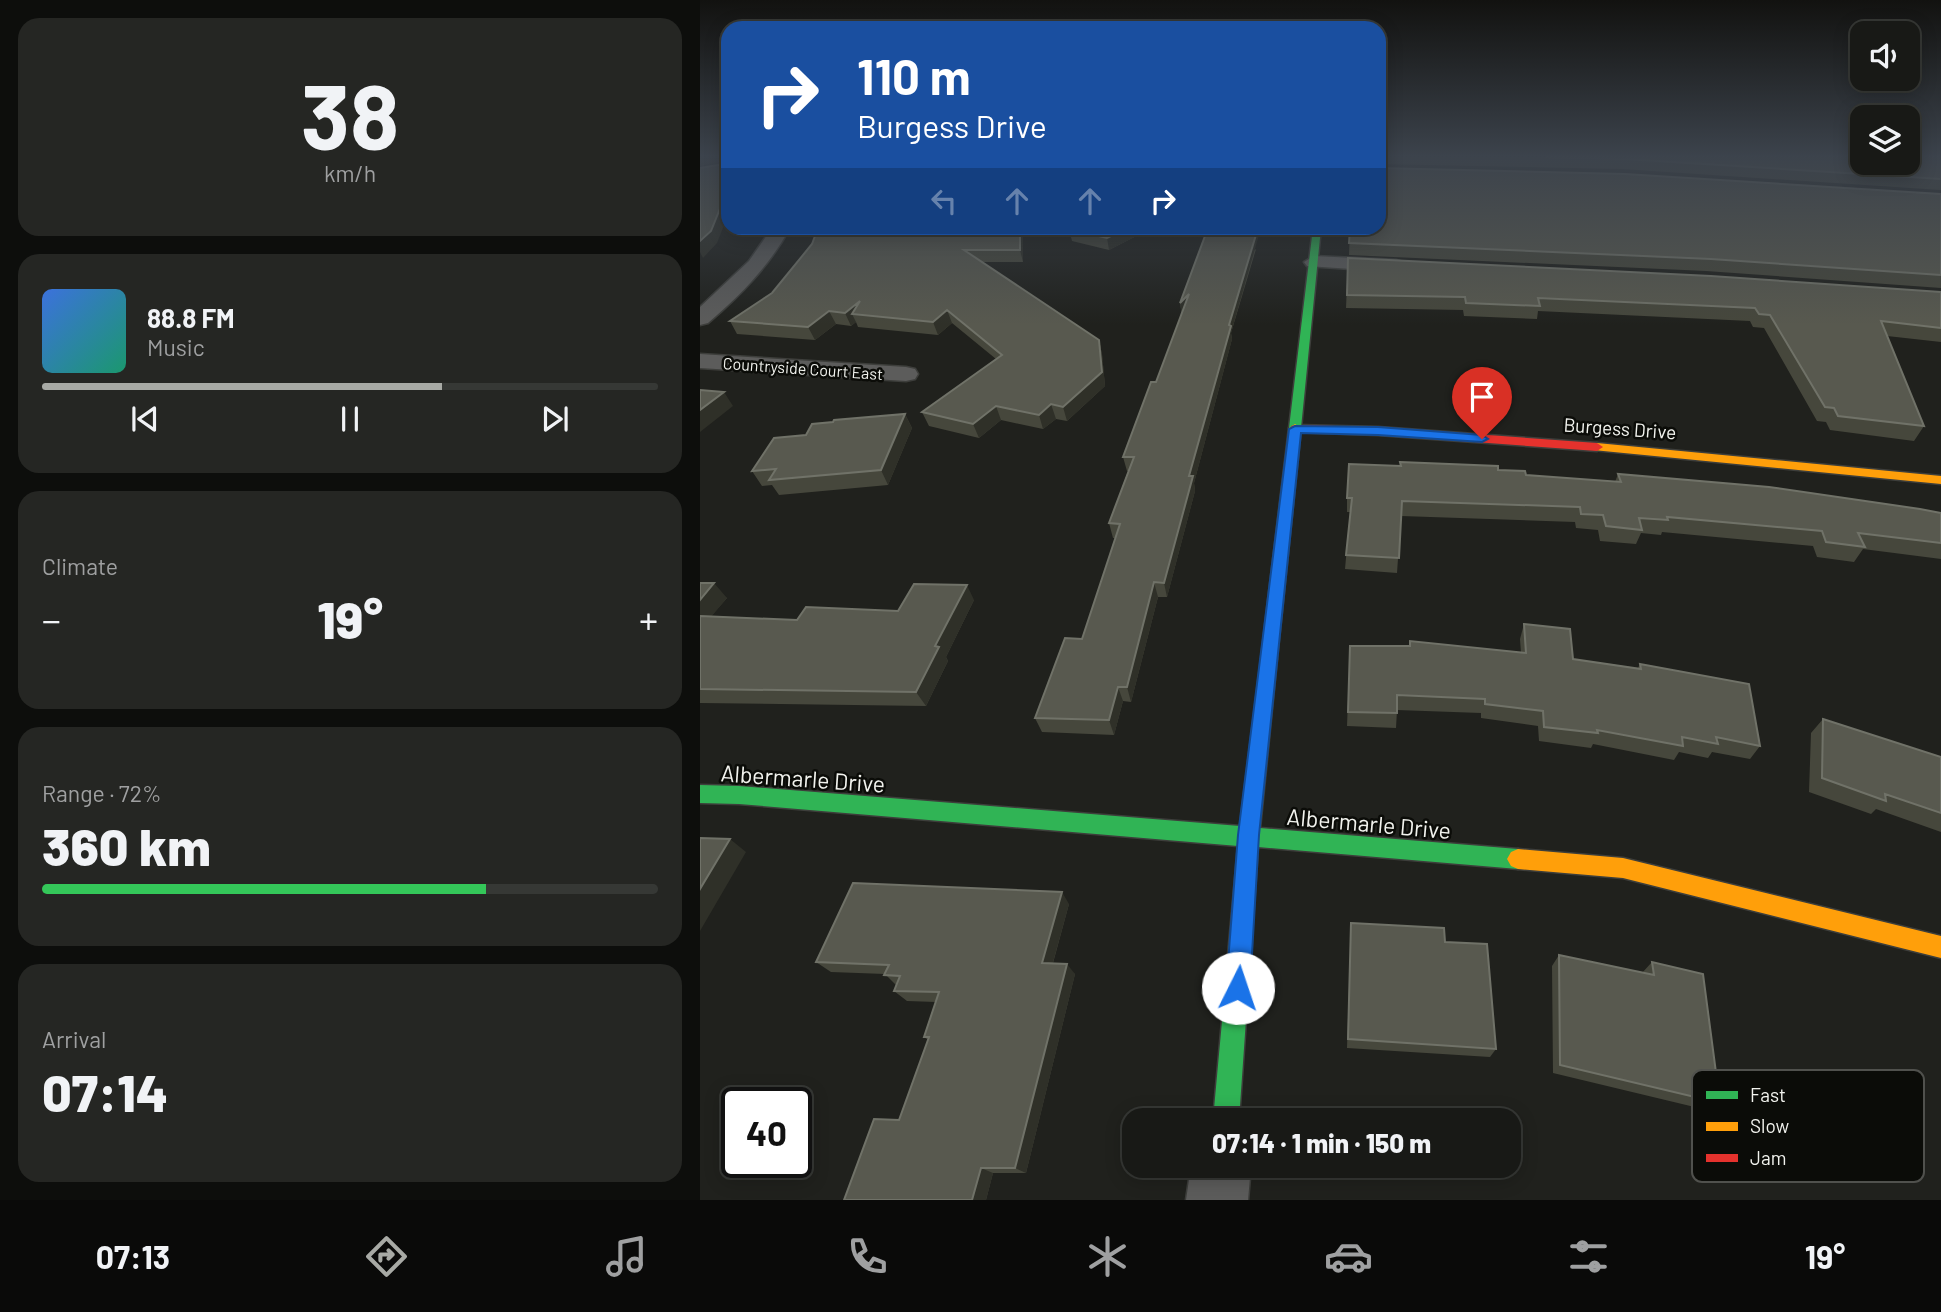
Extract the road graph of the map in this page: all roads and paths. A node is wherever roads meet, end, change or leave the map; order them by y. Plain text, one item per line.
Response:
1 (777, 235) edge
2 (1316, 235) edge
3 (1314, 262) junction
4 (1422, 267) edge
5 (705, 310) edge
6 (700, 361) edge
7 (906, 374) dead end
8 (1295, 429) junction
9 (1941, 480) edge
10 (700, 794) edge
11 (1249, 835) junction
12 (1941, 947) edge
13 (1227, 1108) edge
14 (1220, 1178) edge
15 (1217, 1200) edge

1 - 5 street
2 - 3 street
3 - 4 street
3 - 8 street
6 - 7 street, Countryside Court East
8 - 9 street, Burgess Drive
8 - 11 street
10 - 11 street, Albermarle Drive
11 - 12 street, Albermarle Drive
11 - 13 street
14 - 15 street

